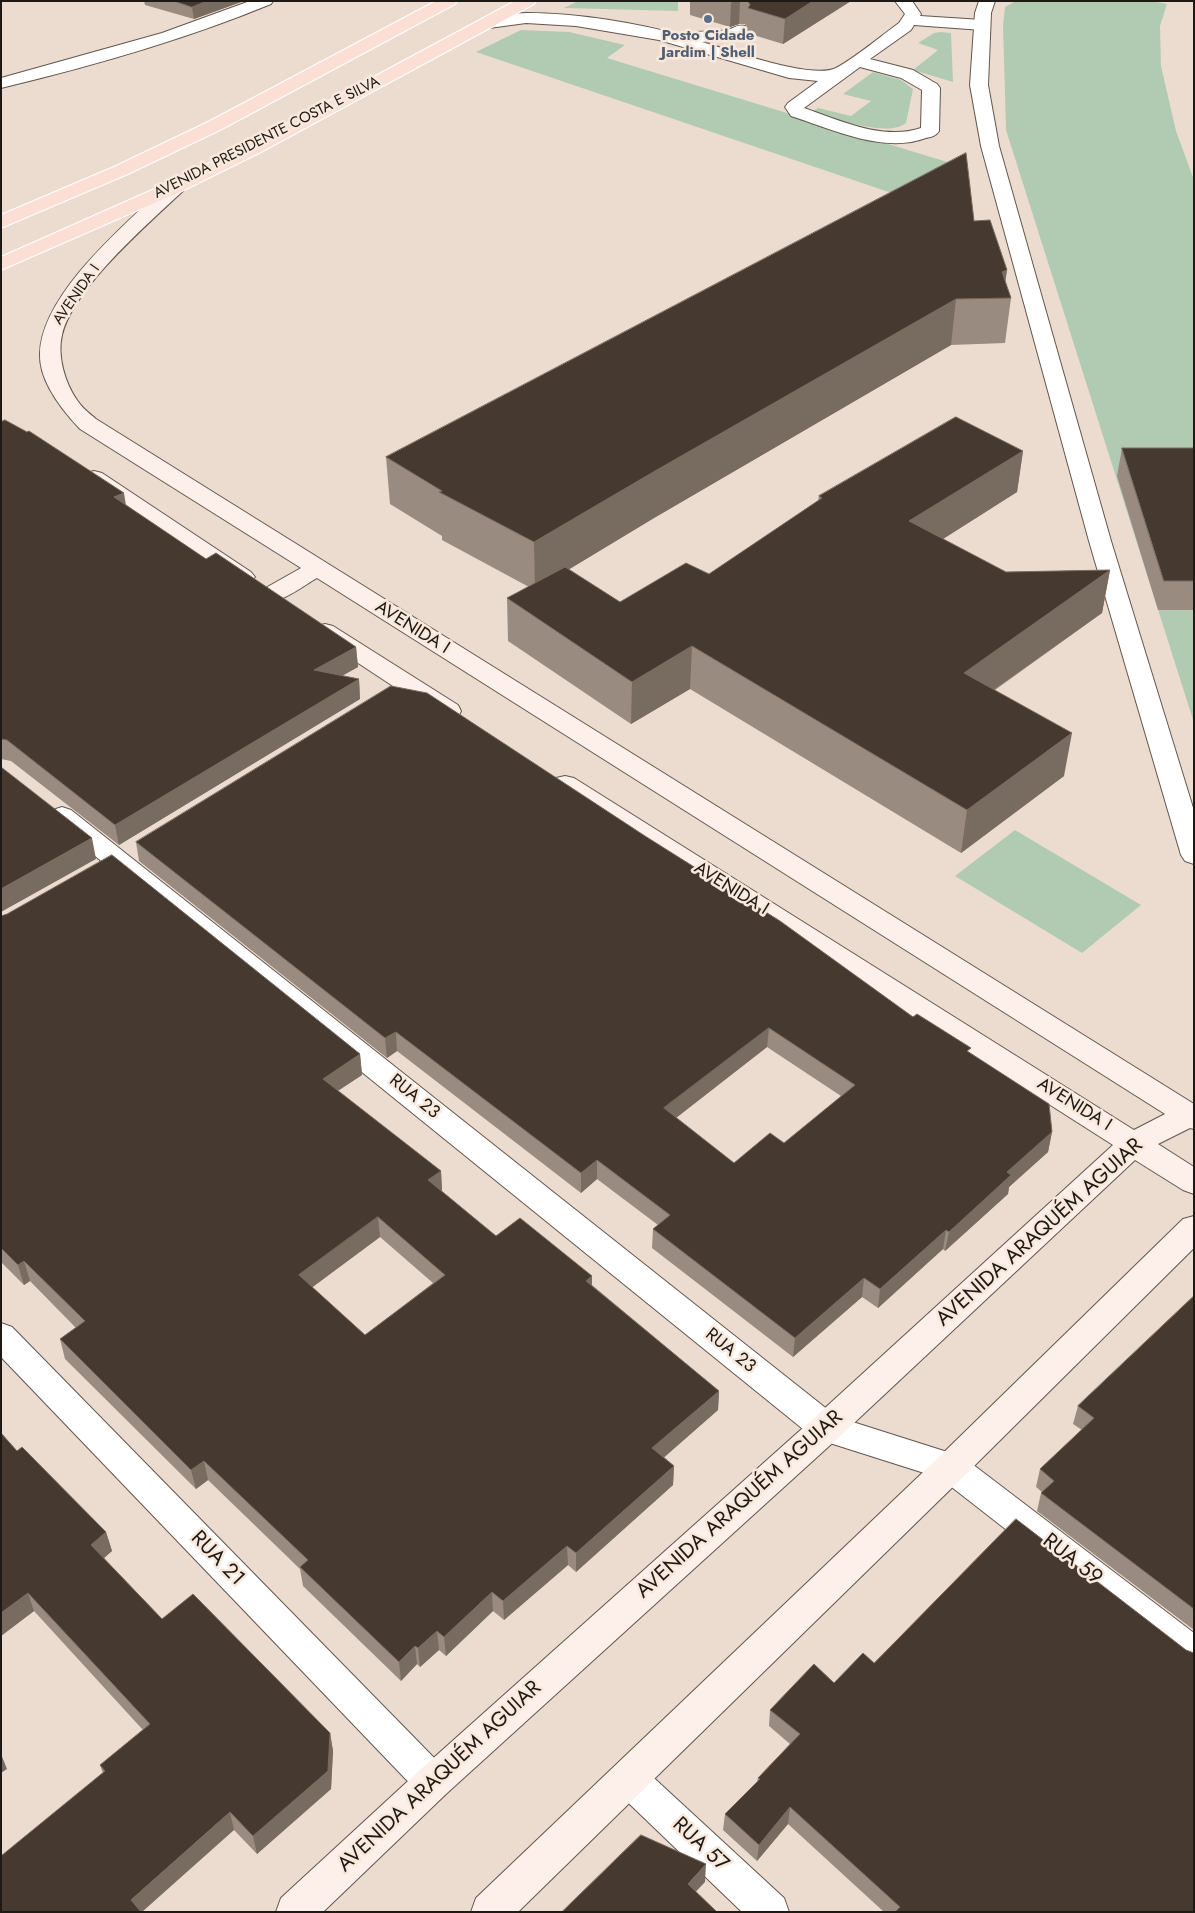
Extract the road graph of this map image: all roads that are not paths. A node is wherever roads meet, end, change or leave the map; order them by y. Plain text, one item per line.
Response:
1 (265, 1) edge
2 (449, 1) edge
3 (528, 1) edge
4 (903, 1) edge
5 (987, 1) edge
6 (909, 20) junction
7 (489, 22) junction
8 (982, 25) junction
9 (740, 30) dead end
10 (661, 35) junction
11 (857, 61) junction
12 (840, 73) junction
13 (1, 83) edge
14 (177, 186) junction
15 (1, 222) edge
16 (1, 264) edge
17 (72, 463) edge
18 (317, 569) junction
19 (270, 595) junction
20 (406, 684) junction
21 (380, 700) edge
22 (473, 726) edge
23 (548, 774) edge
24 (40, 799) edge
25 (126, 854) junction
26 (1194, 855) edge
27 (93, 874) edge
28 (1192, 1114) edge
29 (1134, 1143) junction
30 (1194, 1182) edge
31 (1194, 1228) edge
32 (1, 1336) edge
33 (826, 1428) junction
34 (951, 1467) junction
35 (1194, 1654) edge
36 (629, 1779) junction
37 (433, 1782) junction
38 (295, 1912) edge
39 (490, 1912) edge
40 (770, 1912) edge

1 - 13 street
2 - 15 main road, AVENIDA PRESIDENTE COSTA E SILVA
3 - 7 main road, AVENIDA PRESIDENTE COSTA E SILVA
4 - 6 street
5 - 8 street
6 - 8 street
6 - 11 street
7 - 10 street
7 - 14 main road, AVENIDA PRESIDENTE COSTA E SILVA
8 - 26 street
9 - 10 street
10 - 12 street
11 - 12 street
11 - 12 street
14 - 16 main road, AVENIDA PRESIDENTE COSTA E SILVA
14 - 18 street, AVENIDA I
17 - 19 street
18 - 19 street
18 - 28 street, AVENIDA I
19 - 20 street
20 - 21 street
20 - 22 street
23 - 29 street, AVENIDA I
24 - 25 street, RUA 23
25 - 27 street
25 - 33 street, RUA 23
28 - 29 street, AVENIDA ARAQUÉM AGUIAR
29 - 30 street, AVENIDA I
29 - 33 street, AVENIDA ARAQUÉM AGUIAR
31 - 34 street
32 - 37 street, RUA 21
33 - 34 street
33 - 37 street, AVENIDA ARAQUÉM AGUIAR
34 - 35 street, RUA 59
34 - 36 street
36 - 39 street
36 - 40 street, RUA 57
37 - 38 street, AVENIDA ARAQUÉM AGUIAR

